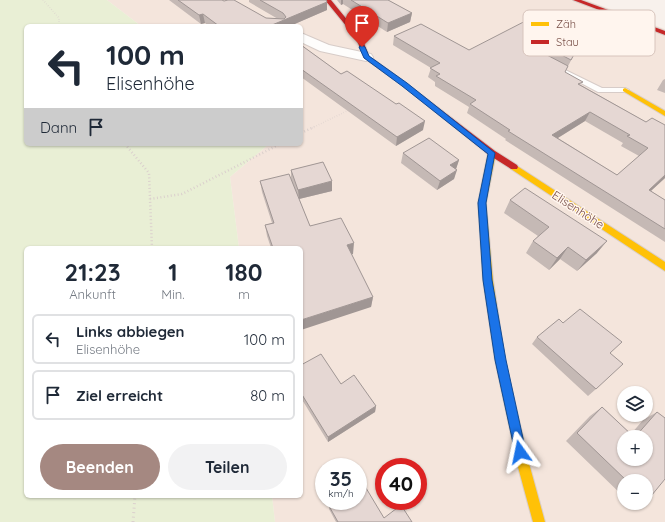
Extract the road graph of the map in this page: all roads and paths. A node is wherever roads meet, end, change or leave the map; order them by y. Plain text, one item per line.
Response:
1 (43, 0) edge
2 (328, 0) edge
3 (576, 0) edge
4 (603, 10) edge
5 (59, 24) edge
6 (655, 29) edge
7 (665, 33) edge
8 (303, 39) edge
9 (366, 57) junction
10 (544, 61) edge
11 (625, 90) joint
12 (350, 109) edge
13 (665, 114) edge
14 (303, 132) edge
15 (127, 146) edge
16 (276, 146) edge
17 (492, 153) junction
18 (150, 199) junction
19 (152, 246) edge
20 (665, 267) edge
21 (135, 498) edge
22 (133, 522) edge
23 (539, 522) edge

1 - 5 path
2 - 9 street
3 - 4 street
6 - 7 street
8 - 9 street, Elisenhöhe
9 - 17 street, Elisenhöhe
10 - 11 lane
11 - 13 street
12 - 14 path
15 - 18 path
16 - 18 path
17 - 20 street, Elisenhöhe
17 - 23 street
18 - 19 path
21 - 22 path

